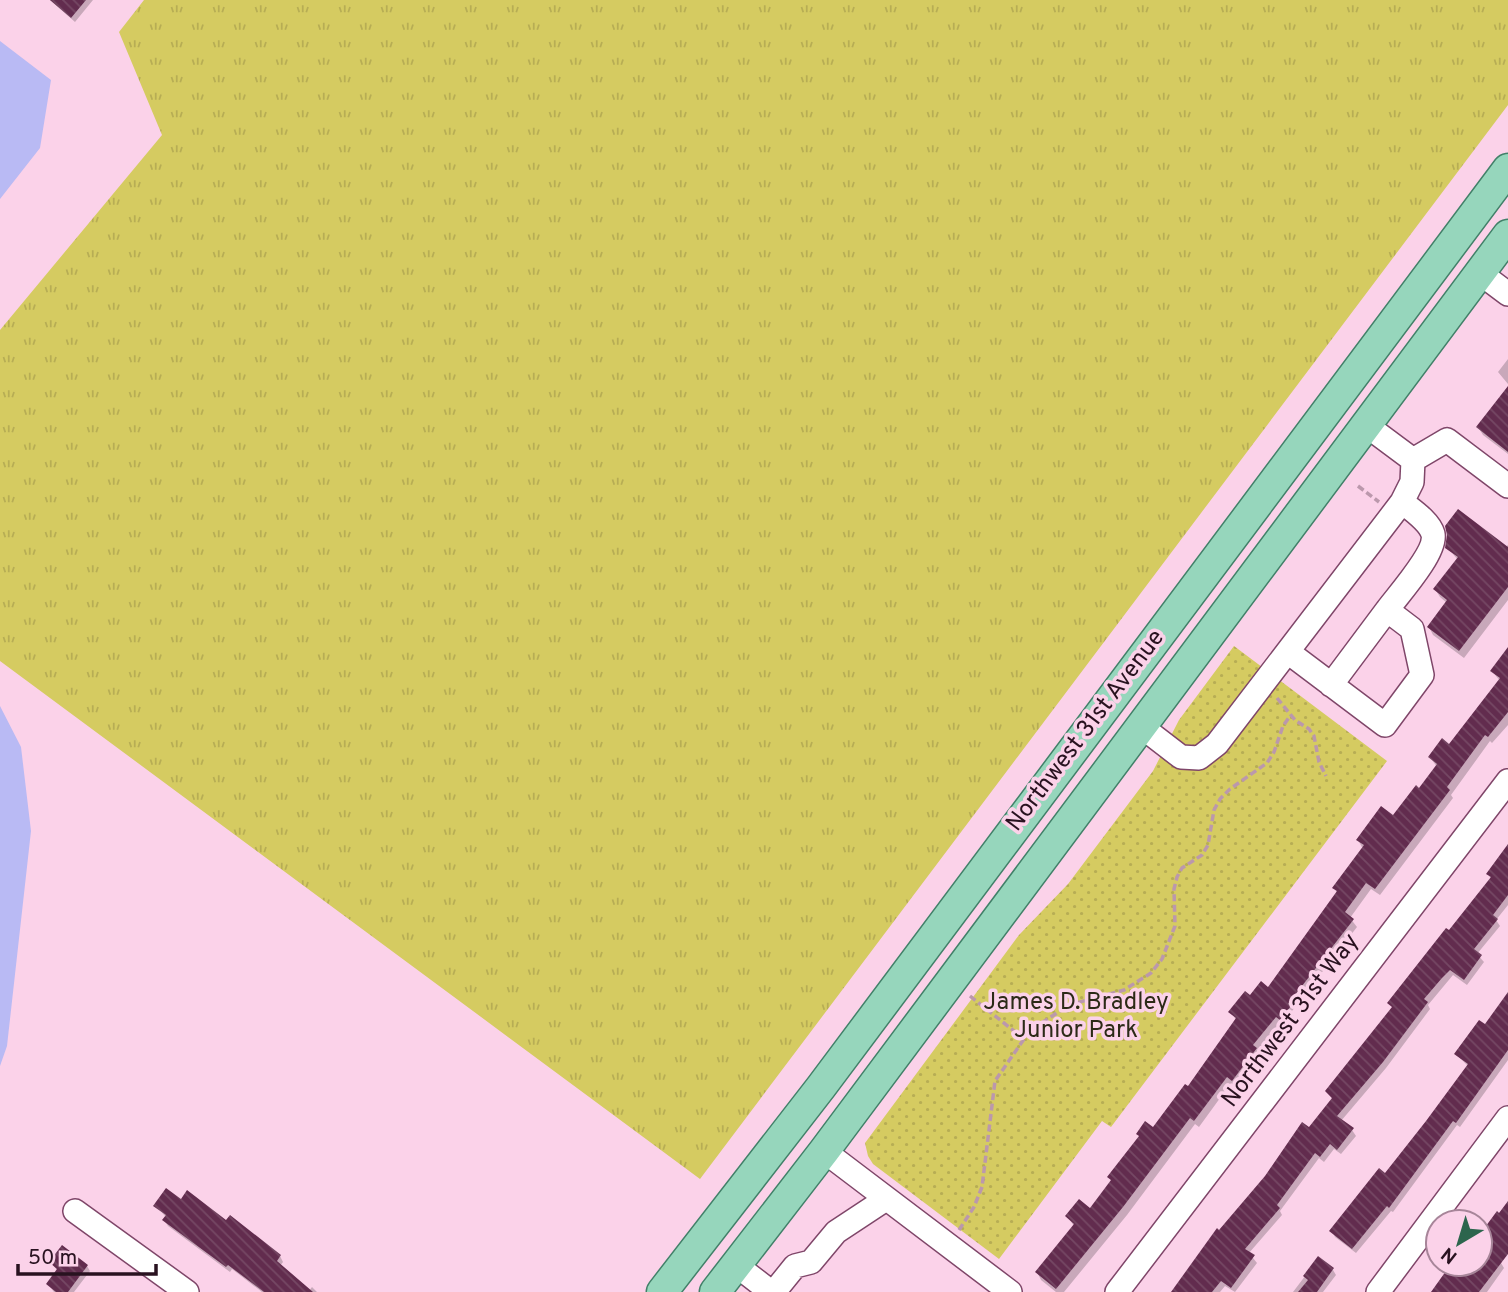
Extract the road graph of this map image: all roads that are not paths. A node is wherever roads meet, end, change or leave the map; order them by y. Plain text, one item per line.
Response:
1 (1507, 173) edge
2 (1508, 235) edge
3 (1480, 273) junction
4 (1508, 294) edge
5 (1366, 425) junction
6 (1413, 460) junction
7 (1508, 486) edge
8 (1391, 502) junction
9 (1387, 610) junction
10 (1288, 652) junction
11 (1331, 685) junction
12 (1142, 727) junction
13 (1508, 781) edge
14 (821, 1087) junction
15 (1508, 1118) edge
16 (824, 1151) junction
17 (886, 1199) junction
18 (75, 1211) dead end
19 (736, 1265) junction
20 (187, 1292) edge
21 (663, 1292) edge
22 (715, 1292) edge
23 (772, 1292) edge
24 (1010, 1292) edge
25 (1117, 1292) edge
26 (1378, 1292) edge

1 - 14 main road, Northwest 31st Avenue
2 - 3 main road, Northwest 31st Avenue
3 - 4 street
3 - 5 main road, Northwest 31st Avenue
5 - 6 street
5 - 12 main road, Northwest 31st Avenue
6 - 7 street
6 - 8 street
8 - 9 street
8 - 10 street
9 - 11 street
9 - 11 street
10 - 11 street
10 - 12 street
12 - 16 main road, Northwest 31st Avenue
13 - 25 street, Northwest 31st Way
14 - 16 main road
14 - 21 main road, Northwest 31st Avenue
15 - 26 street
16 - 17 street
16 - 19 main road, Northwest 31st Avenue
17 - 23 street
17 - 24 street
18 - 20 street
19 - 22 main road, Northwest 31st Avenue
19 - 23 street

